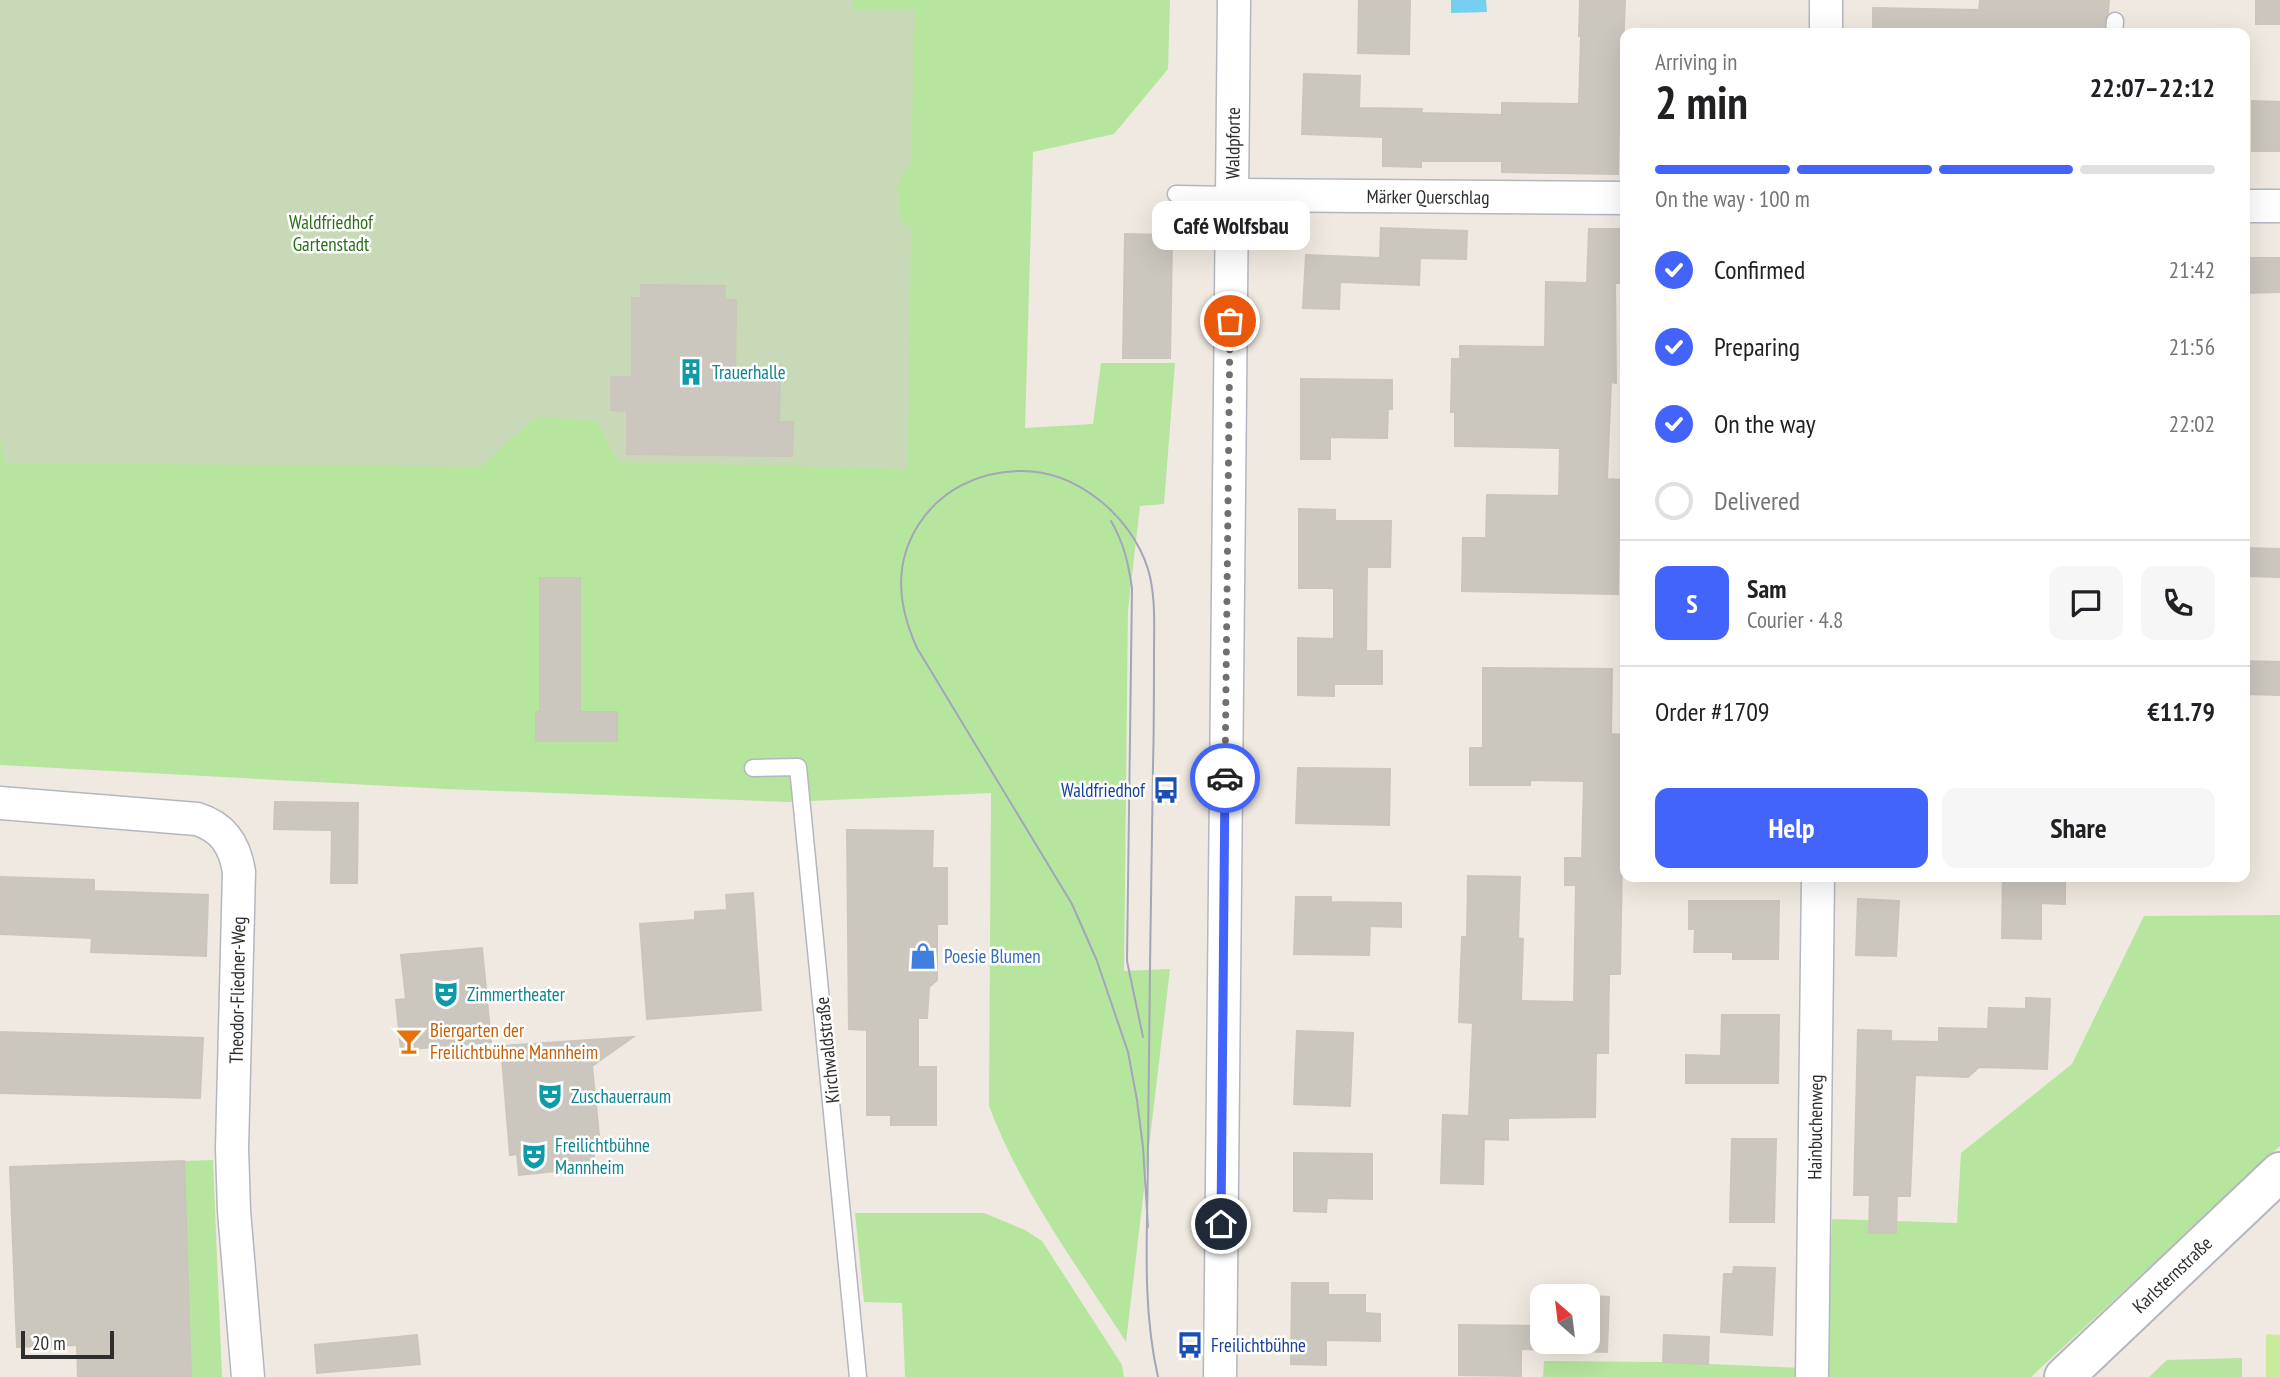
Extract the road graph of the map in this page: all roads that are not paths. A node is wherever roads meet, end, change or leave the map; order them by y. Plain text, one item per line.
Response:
1 (1234, 0) edge
2 (1826, 0) edge
3 (1826, 28) edge
4 (1176, 194) dead end
5 (1232, 195) junction
6 (1620, 198) edge
7 (2250, 206) edge
8 (2280, 206) edge
9 (753, 768) dead end
10 (0, 803) edge
11 (1818, 882) edge
12 (2280, 1172) edge
13 (248, 1377) edge
14 (858, 1377) edge
15 (1220, 1377) edge
16 (1812, 1377) edge
17 (2064, 1377) edge

1 - 5 street, Waldpforte
2 - 3 street
4 - 5 lane
5 - 6 street, Märker Querschlag
5 - 15 street, Waldpforte
7 - 8 street
9 - 14 lane, Kirchwaldstraße
10 - 13 street, Theodor-Fliedner-Weg
11 - 16 street, Hainbuchenweg
12 - 17 street, Karlsternstraße

